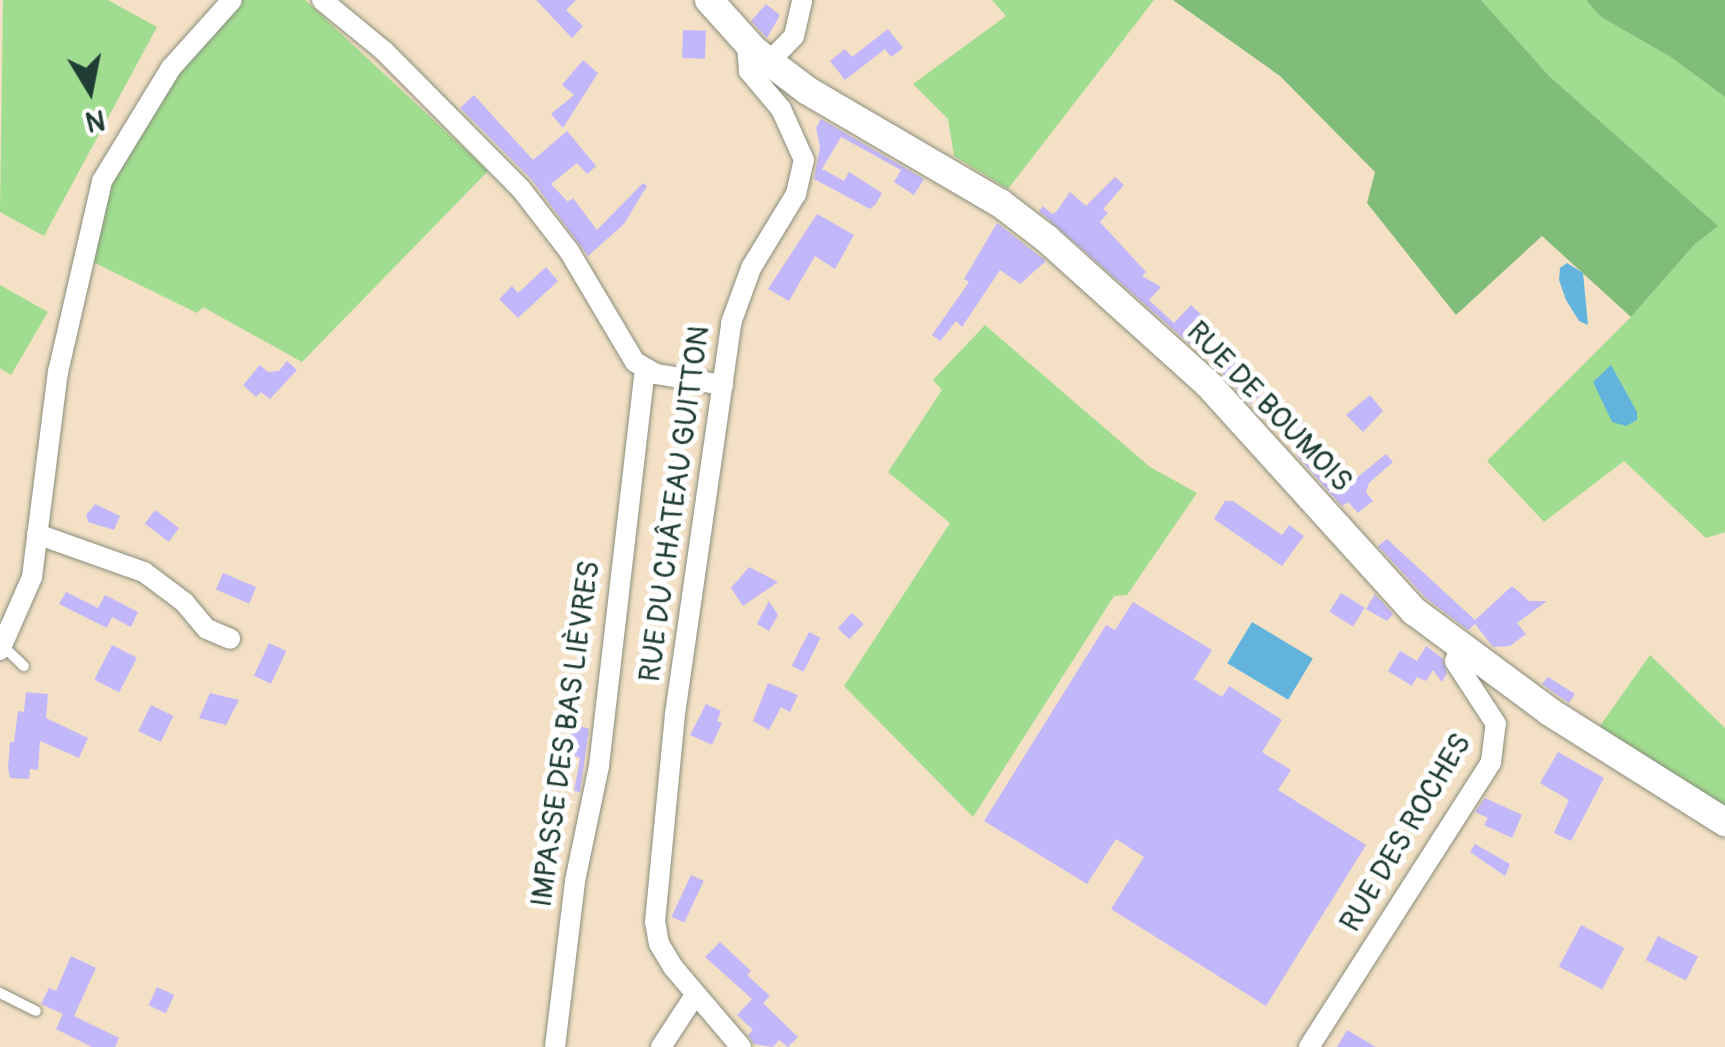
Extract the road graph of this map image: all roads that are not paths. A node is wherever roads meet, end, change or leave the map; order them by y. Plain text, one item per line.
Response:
1 (232, 0) edge
2 (322, 0) edge
3 (708, 0) edge
4 (802, 0) edge
5 (757, 52) junction
6 (645, 369) junction
7 (722, 386) junction
8 (37, 534) junction
9 (230, 639) dead end
10 (1461, 647) junction
11 (2, 648) edge
12 (24, 666) dead end
13 (1725, 822) edge
14 (0, 993) edge
15 (696, 995) junction
16 (36, 1011) dead end
17 (555, 1047) edge
18 (661, 1047) edge
19 (741, 1047) edge
20 (1309, 1047) edge

1 - 8 street
2 - 6 street
3 - 5 street, RUE DE BOUMOIS
4 - 5 street
5 - 7 street, RUE DU CHÂTEAU GUITTON
5 - 10 street, RUE DE BOUMOIS
6 - 7 street
6 - 17 street, IMPASSE DES BAS LIÈVRES
7 - 15 street, RUE DU CHÂTEAU GUITTON
8 - 9 street
8 - 11 street
10 - 13 street, RUE DE BOUMOIS
10 - 20 street, RUE DES ROCHES
11 - 12 lane
14 - 16 lane
15 - 18 street
15 - 19 street, RUE DU CHÂTEAU GUITTON

